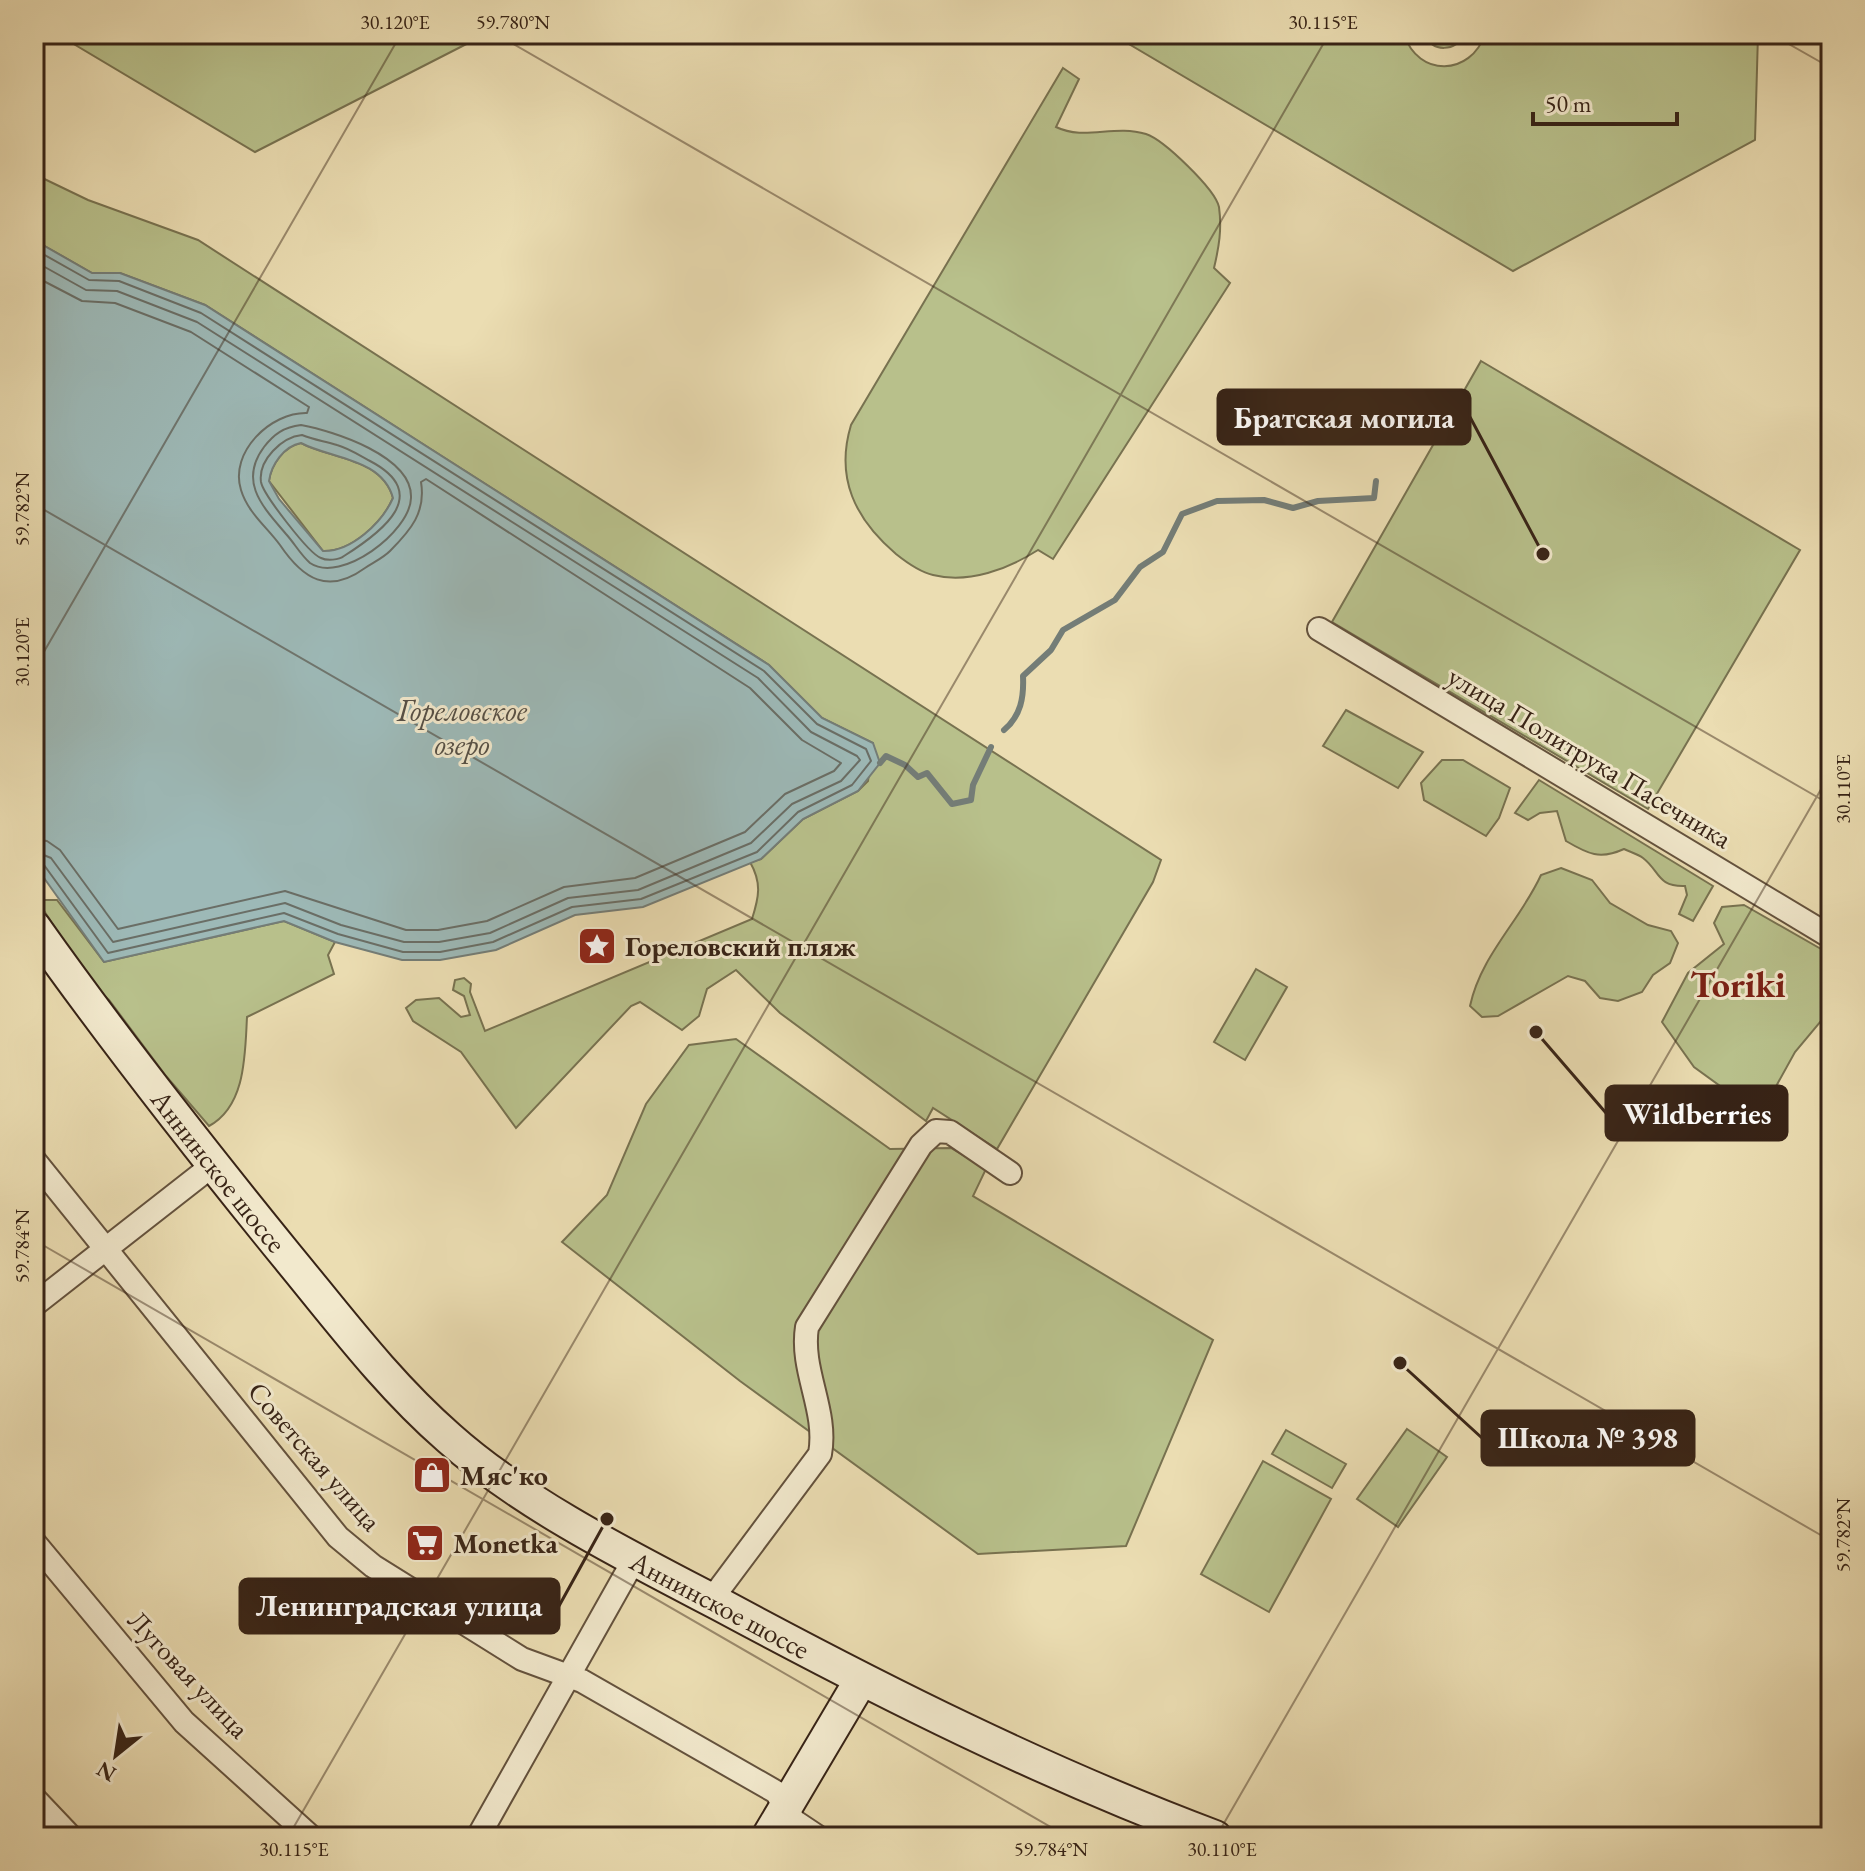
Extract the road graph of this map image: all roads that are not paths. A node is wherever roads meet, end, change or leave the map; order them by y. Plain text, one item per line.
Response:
1 (1319, 629) dead end
2 (34, 927) edge
3 (1831, 937) edge
4 (34, 1160) edge
5 (213, 1165) junction
6 (1010, 1173) dead end
7 (105, 1249) junction
8 (34, 1305) edge
9 (34, 1542) edge
10 (635, 1558) junction
11 (711, 1600) junction
12 (570, 1677) junction
13 (861, 1680) junction
14 (34, 1798) edge
15 (787, 1806) junction
16 (71, 1837) edge
17 (311, 1837) edge
18 (478, 1837) edge
19 (768, 1837) edge
20 (818, 1837) edge
21 (1215, 1837) edge

1 - 3 street, улица Политрука Пасечника
2 - 5 main road, Аннинское шоссе
4 - 7 street, Советская улица
5 - 7 street
5 - 10 main road, Аннинское шоссе
6 - 11 street
7 - 8 street
7 - 12 street, Советская улица
9 - 17 street, Луговая улица
10 - 11 main road, Аннинское шоссе
10 - 12 street
11 - 13 main road, Аннинское шоссе
12 - 15 street, Советская улица
12 - 18 street
13 - 15 main road
13 - 21 main road, Аннинское шоссе
14 - 16 street
15 - 19 main road
15 - 20 street, Советская улица

